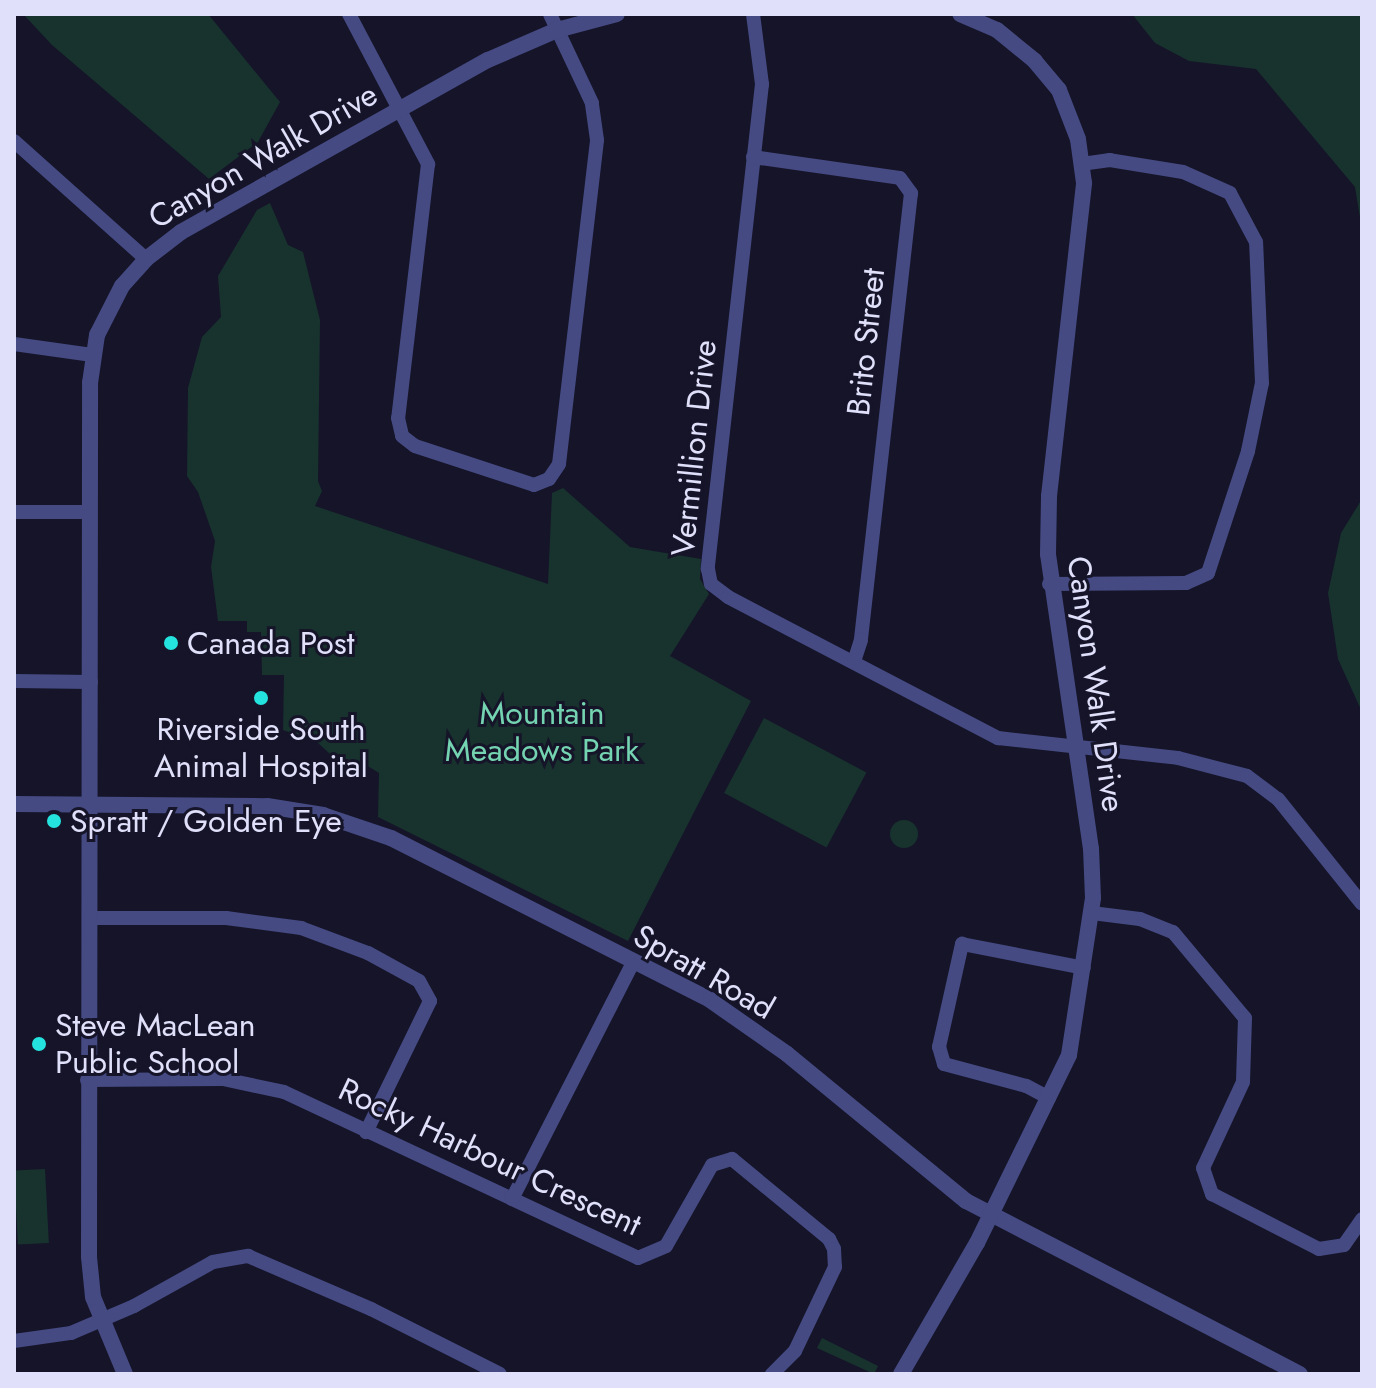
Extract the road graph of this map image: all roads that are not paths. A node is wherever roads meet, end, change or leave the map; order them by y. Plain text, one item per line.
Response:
1 (349, 14) edge
2 (550, 14) edge
3 (617, 14) edge
4 (753, 14) edge
5 (960, 14) edge
6 (557, 30) junction
7 (401, 107) junction
8 (14, 141) edge
9 (753, 157) junction
10 (1082, 164) junction
11 (146, 259) junction
12 (14, 344) edge
13 (92, 355) junction
14 (14, 512) edge
15 (90, 512) junction
16 (1049, 584) junction
17 (854, 662) junction
18 (14, 681) edge
19 (91, 682) junction
20 (1072, 745) junction
21 (14, 804) edge
22 (91, 805) junction
23 (1362, 904) edge
24 (1092, 913) junction
25 (91, 918) junction
26 (633, 963) junction
27 (1084, 968) junction
28 (87, 1080) junction
29 (1049, 1098) junction
30 (366, 1132) junction
31 (512, 1199) junction
32 (990, 1217) junction
33 (1362, 1219) edge
34 (101, 1321) junction
35 (14, 1341) edge
36 (125, 1374) edge
37 (500, 1374) edge
38 (772, 1374) edge
39 (901, 1374) edge
40 (1300, 1374) edge

1 - 7 street
2 - 6 street
3 - 6 street, Canyon Walk Drive
4 - 9 street, Vermillion Drive
5 - 10 street, Canyon Walk Drive
6 - 7 street, Canyon Walk Drive
6 - 7 street
7 - 11 street, Canyon Walk Drive
8 - 11 street
9 - 17 street, Vermillion Drive
9 - 17 street, Brito Street
10 - 16 street, Canyon Walk Drive
10 - 16 street
11 - 13 street, Canyon Walk Drive
12 - 13 street
13 - 15 street, Canyon Walk Drive
14 - 15 street
15 - 19 street, Canyon Walk Drive
16 - 20 street, Canyon Walk Drive
17 - 20 street, Vermillion Drive
18 - 19 street
19 - 22 street, Canyon Walk Drive
20 - 23 street, Vermillion Drive
20 - 24 street, Canyon Walk Drive
21 - 22 street, Spratt Road
22 - 25 street, Canyon Walk Drive
22 - 26 street, Spratt Road
24 - 27 street, Canyon Walk Drive
24 - 33 street
25 - 28 street, Canyon Walk Drive
25 - 30 street
26 - 31 street
26 - 32 street, Spratt Road
27 - 29 street, Canyon Walk Drive
27 - 29 street
28 - 30 street, Rocky Harbour Crescent
28 - 34 street, Canyon Walk Drive
29 - 32 street, Canyon Walk Drive
30 - 31 street, Rocky Harbour Crescent
31 - 38 street, Rocky Harbour Crescent
32 - 39 street, Canyon Walk Drive
32 - 40 street, Spratt Road
34 - 35 street
34 - 36 street, Canyon Walk Drive
34 - 37 street

